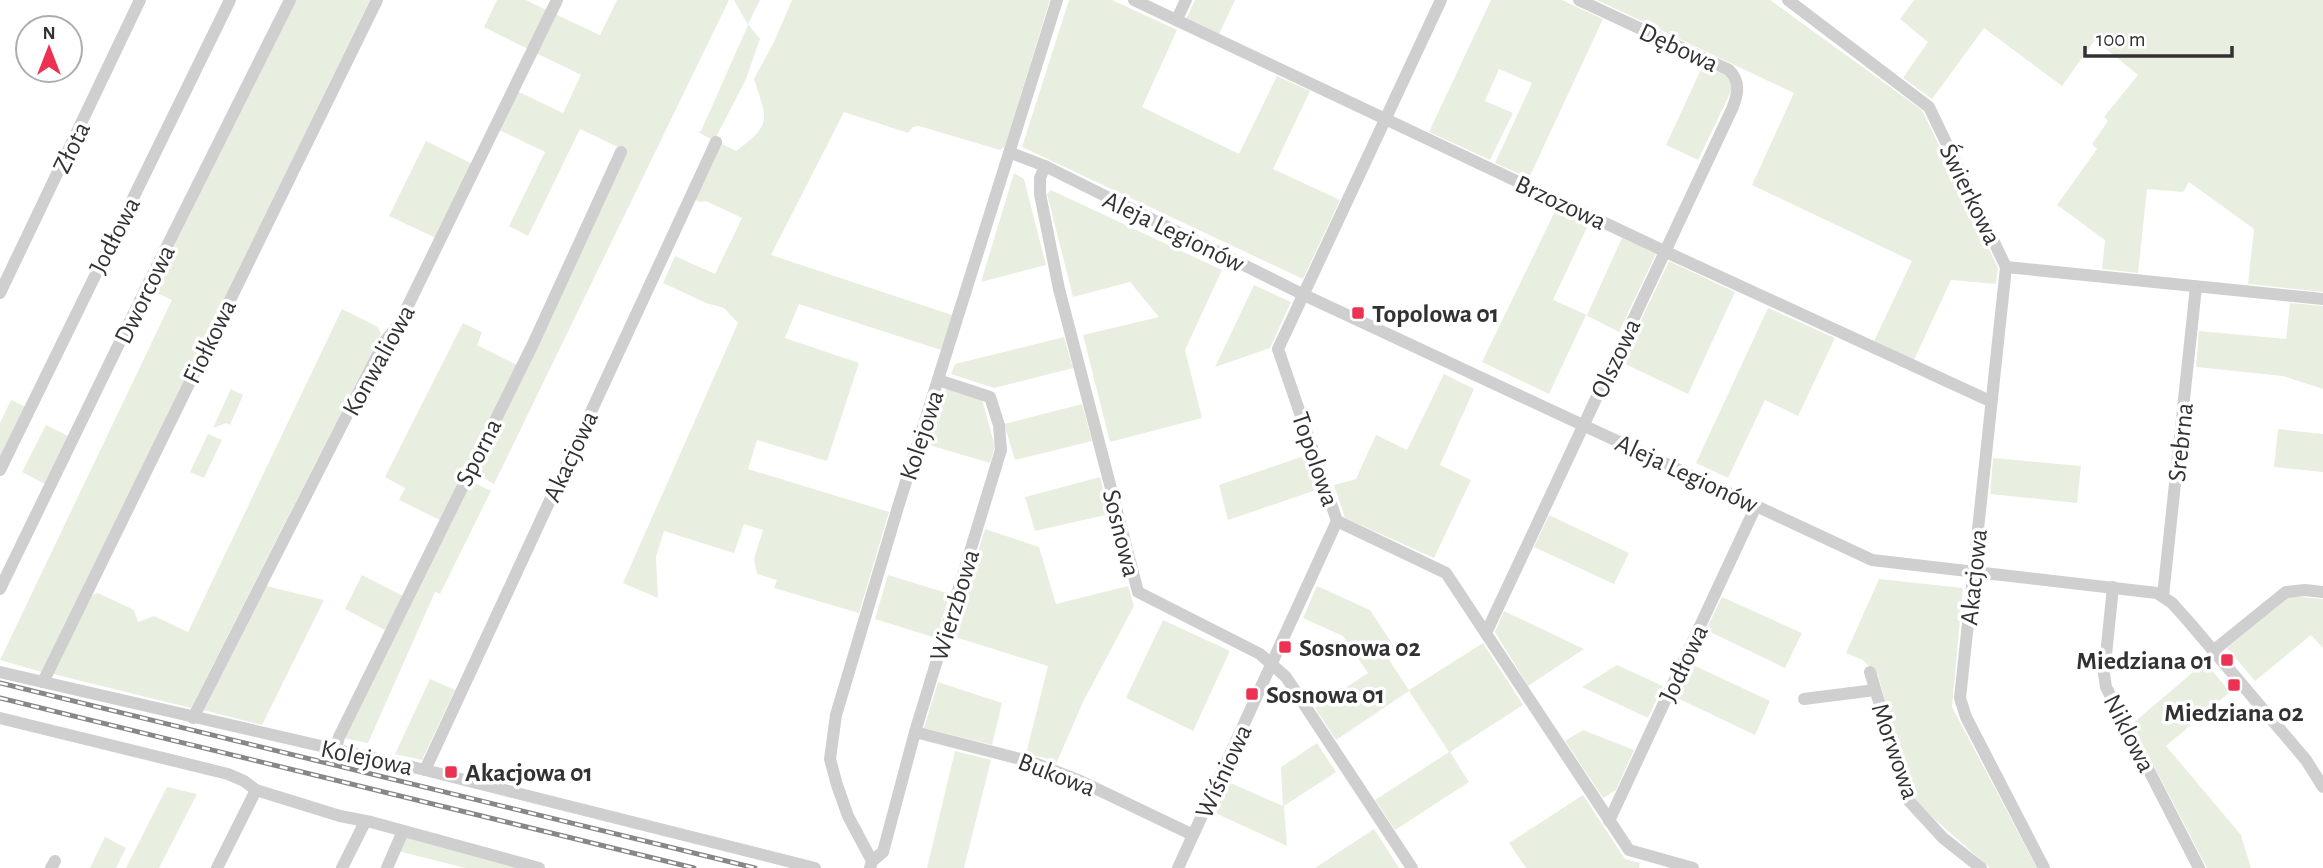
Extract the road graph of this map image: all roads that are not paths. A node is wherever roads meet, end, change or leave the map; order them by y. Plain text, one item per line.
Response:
1 (140, 0) edge
2 (230, 0) edge
3 (290, 0) edge
4 (377, 0) edge
5 (557, 0) edge
6 (1057, 0) edge
7 (1134, 0) edge
8 (1186, 0) edge
9 (1441, 0) edge
10 (1579, 0) edge
11 (1788, 0) edge
12 (1177, 19) junction
13 (1736, 81) joint
14 (1385, 119) junction
15 (716, 142) dead end
16 (621, 152) dead end
17 (1010, 153) junction
18 (1045, 166) junction
19 (1664, 251) junction
20 (2006, 267) junction
21 (2196, 287) junction
22 (0, 293) edge
23 (1304, 295) junction
24 (2323, 299) edge
25 (939, 380) junction
26 (1990, 401) junction
27 (1583, 425) junction
28 (0, 470) edge
29 (1756, 506) junction
30 (1337, 521) junction
31 (1974, 572) junction
32 (2113, 587) junction
33 (0, 589) edge
34 (2323, 592) edge
35 (2163, 596) junction
36 (1486, 633) junction
37 (2213, 651) junction
38 (1272, 664) junction
39 (1870, 671) dead end
40 (0, 672) edge
41 (43, 682) junction
42 (1875, 690) junction
43 (1804, 698) dead end
44 (0, 718) edge
45 (193, 718) junction
46 (915, 733) junction
47 (335, 751) junction
48 (425, 770) junction
49 (2323, 787) edge
50 (256, 790) junction
51 (1609, 821) junction
52 (365, 822) junction
53 (404, 831) junction
54 (1193, 835) junction
55 (871, 864) edge
56 (216, 868) edge
57 (342, 868) edge
58 (387, 868) edge
59 (539, 868) edge
60 (815, 868) edge
61 (1178, 868) edge
62 (1412, 868) edge
63 (1693, 868) edge
64 (1981, 868) edge
65 (2044, 868) edge
66 (2199, 868) edge

1 - 22 street, Złota
2 - 28 street, Jodłowa
3 - 33 street, Dworcowa
4 - 41 street, Fiołkowa
5 - 45 street, Konwaliowa
6 - 17 street, Kolejowa
7 - 12 street, Brzozowa
8 - 12 street
9 - 14 street, Topolowa
10 - 13 street, Dębowa
11 - 20 street, Świerkowa
12 - 14 street, Brzozowa
13 - 19 street, Olszowa
14 - 19 street, Brzozowa
14 - 23 street, Topolowa
15 - 48 street, Akacjowa
16 - 47 street, Sporna
17 - 18 street, Aleja Legionów
17 - 25 street, Kolejowa
18 - 23 street, Aleja Legionów
18 - 38 street, Sosnowa
19 - 26 street, Brzozowa
19 - 27 street, Olszowa
20 - 21 street, Świerkowa
20 - 26 street, Akacjowa
21 - 24 street, Świerkowa
21 - 35 street, Srebrna
23 - 27 street, Aleja Legionów
23 - 30 street, Topolowa
25 - 46 street, Wierzbowa
25 - 55 street, Kolejowa
26 - 31 street, Akacjowa
27 - 29 street, Aleja Legionów
27 - 36 street, Olszowa
29 - 31 street, Aleja Legionów
29 - 51 street, Jodłowa
30 - 36 street, Topolowa
30 - 38 street, Wiśniowa
31 - 32 street, Aleja Legionów
31 - 65 street, Akacjowa
32 - 35 street, Aleja Legionów
32 - 66 street, Niklowa
34 - 37 street
35 - 37 street
36 - 51 street, Topolowa
37 - 49 street
38 - 54 street, Wiśniowa
38 - 62 street, Sosnowa
39 - 42 street, Morwowa
40 - 41 street, Kolejowa
41 - 45 street, Kolejowa
42 - 43 street, Morwowa
42 - 64 street, Morwowa
44 - 50 street
45 - 47 street, Kolejowa
46 - 54 street, Bukowa
46 - 55 street, Wierzbowa
47 - 48 street, Kolejowa
48 - 60 street, Kolejowa
50 - 52 street
50 - 56 street
51 - 63 street, Topolowa
52 - 53 street
52 - 57 street
53 - 58 street
53 - 59 street
54 - 61 street, Wiśniowa

